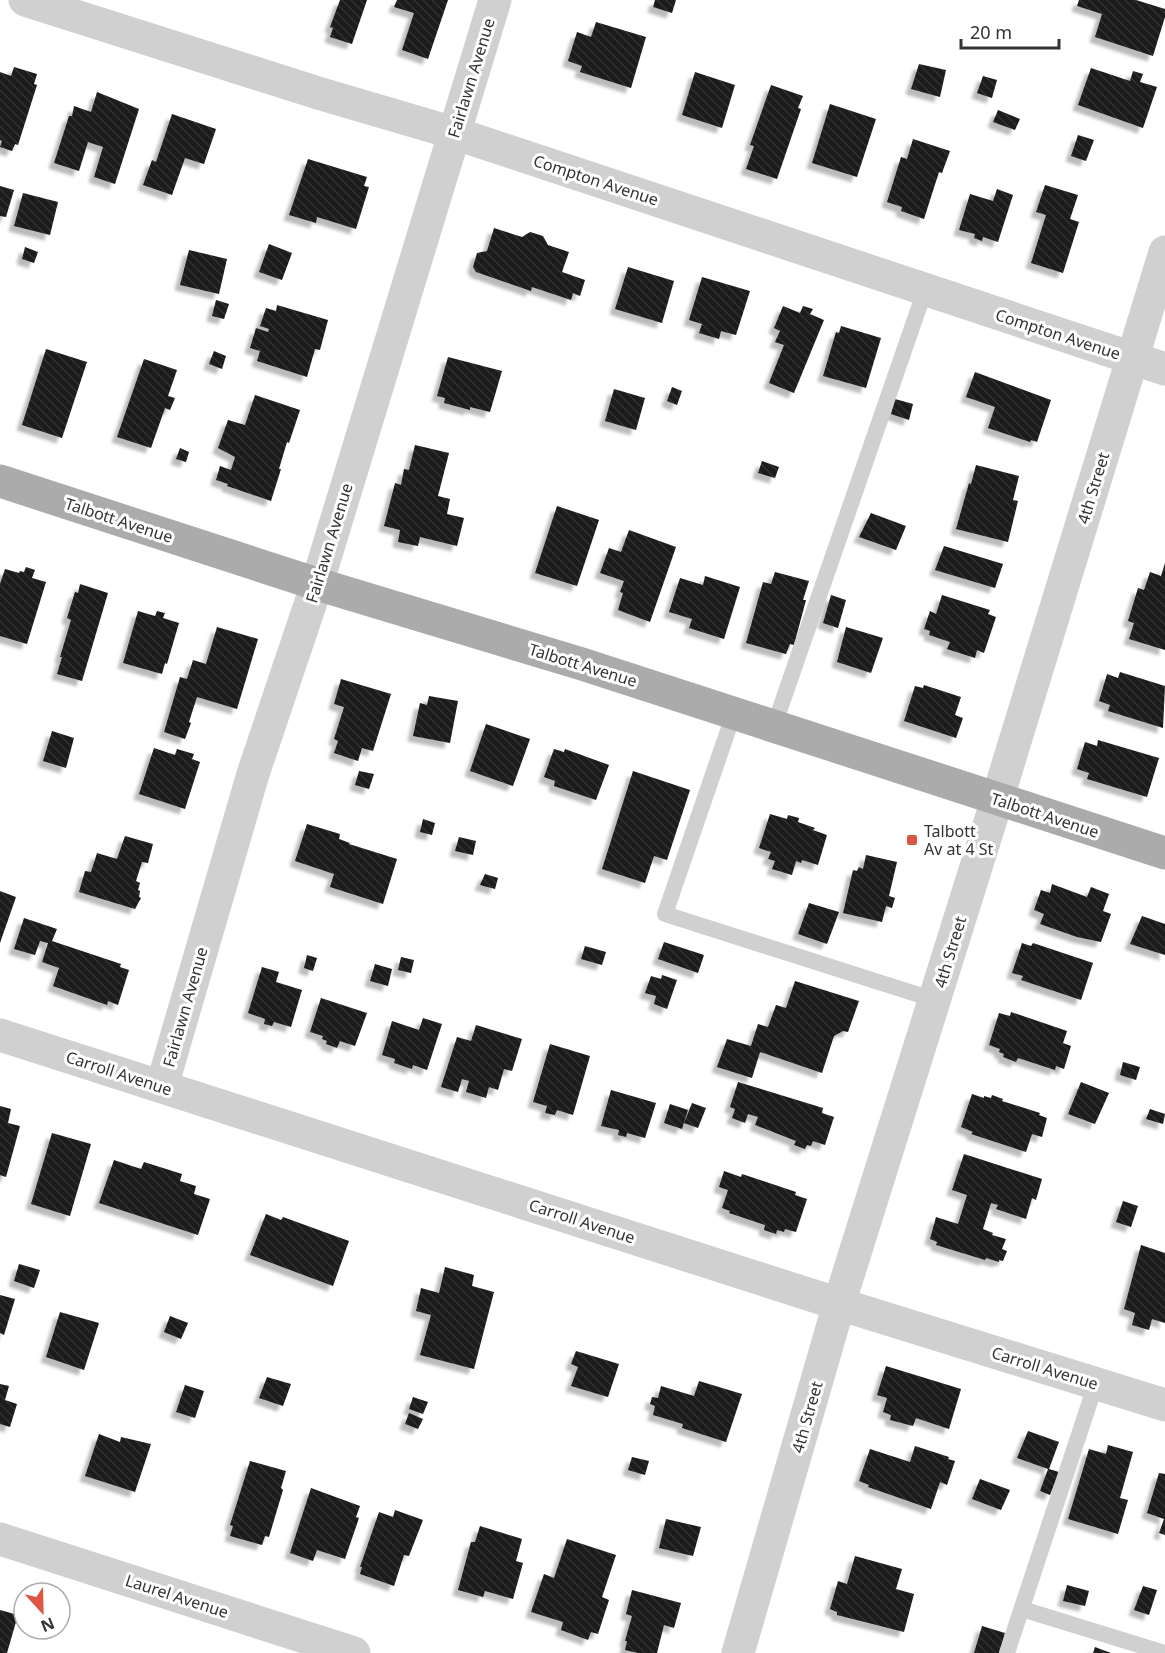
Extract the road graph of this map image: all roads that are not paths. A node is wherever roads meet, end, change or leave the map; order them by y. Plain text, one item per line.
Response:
1 (25, 0) edge
2 (495, 0) edge
3 (454, 133) junction
4 (1165, 252) edge
5 (925, 290) junction
6 (1132, 359) junction
7 (1165, 369) edge
8 (0, 481) edge
9 (317, 584) junction
10 (734, 713) junction
11 (774, 726) junction
12 (998, 800) junction
13 (1165, 853) edge
14 (935, 1000) junction
15 (0, 1035) edge
16 (162, 1086) junction
17 (839, 1304) junction
18 (1096, 1383) junction
19 (1165, 1405) edge
20 (0, 1539) edge
21 (1022, 1609) junction
22 (354, 1653) edge
23 (738, 1653) edge
24 (1007, 1653) edge
25 (1165, 1653) edge

1 - 3 street, Compton Avenue
2 - 3 street, Fairlawn Avenue
3 - 5 street, Compton Avenue
3 - 9 street, Fairlawn Avenue
4 - 6 street, 4th Street
5 - 6 street, Compton Avenue
5 - 11 lane
6 - 7 street, Compton Avenue
6 - 12 street, 4th Street
8 - 9 main road, Talbott Avenue
9 - 10 main road, Talbott Avenue
9 - 16 street, Fairlawn Avenue
10 - 11 main road, Talbott Avenue
10 - 14 lane
11 - 12 main road, Talbott Avenue
12 - 13 main road, Talbott Avenue
12 - 14 street, 4th Street
14 - 17 street, 4th Street
15 - 16 street, Carroll Avenue
16 - 17 street, Carroll Avenue
17 - 18 street, Carroll Avenue
17 - 23 street, 4th Street
18 - 19 street, Carroll Avenue
18 - 21 lane
20 - 22 street, Laurel Avenue
21 - 24 lane
21 - 25 lane

